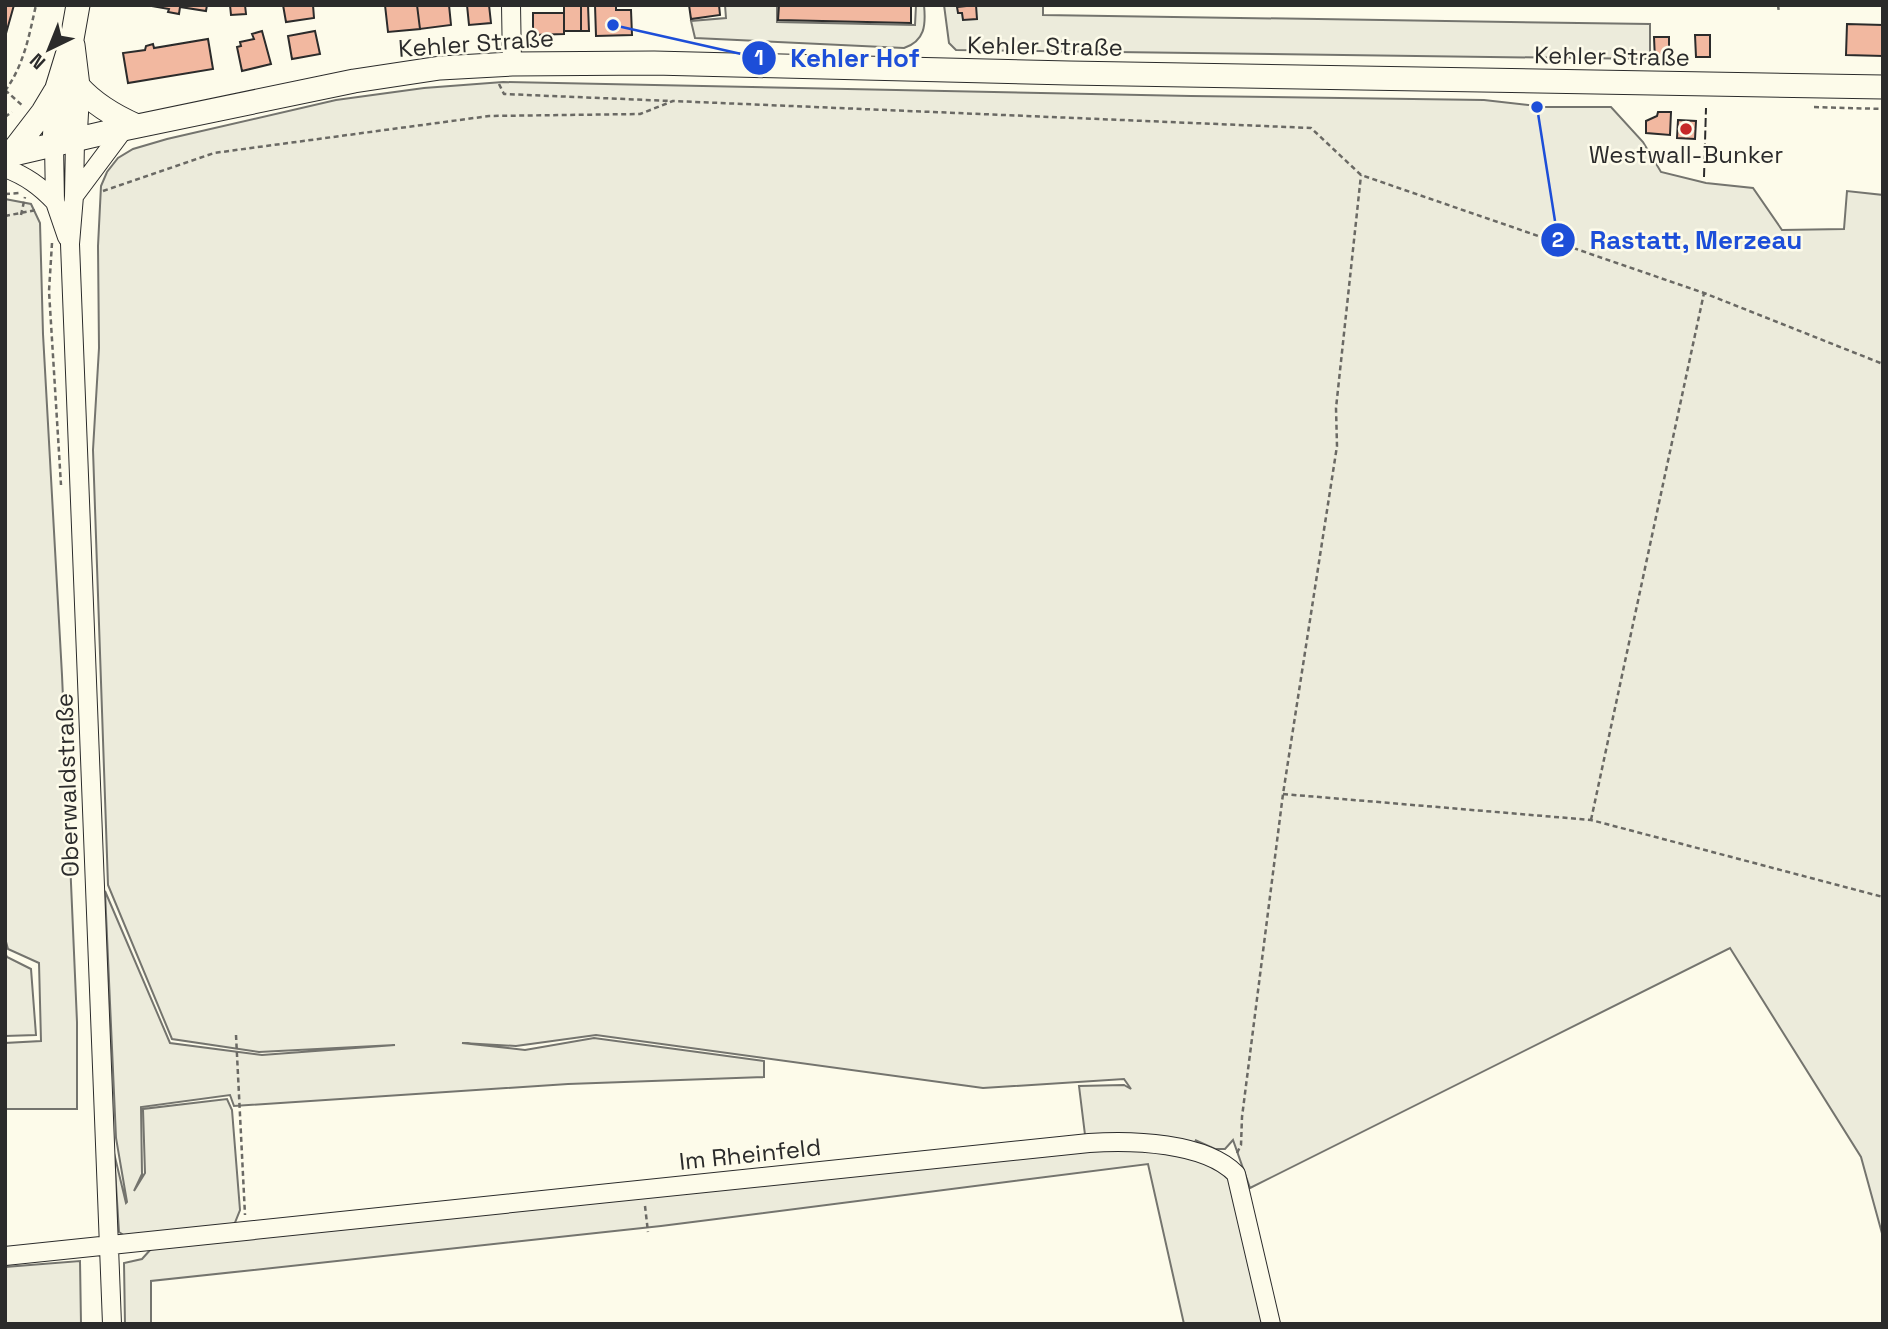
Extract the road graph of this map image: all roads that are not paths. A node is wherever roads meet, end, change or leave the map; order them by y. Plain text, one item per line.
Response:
1 (78, 5) edge
2 (511, 5) edge
3 (503, 71) junction
4 (67, 87) junction
5 (1883, 88) edge
6 (130, 127) junction
7 (65, 142) junction
8 (7, 160) edge
9 (74, 196) junction
10 (55, 202) junction
11 (70, 244) junction
12 (110, 1247) junction
13 (5, 1256) edge
14 (112, 1324) edge
15 (1271, 1324) edge

1 - 4 main road
2 - 3 street
3 - 5 main road, Kehler Straße
3 - 6 main road, Kehler Straße
4 - 6 main road
4 - 7 main road
4 - 8 main road
6 - 7 main road, Kehler Straße
6 - 9 street
7 - 8 main road, Kehler Straße
7 - 9 street, Oberwaldstraße
7 - 10 street, Oberwaldstraße
8 - 10 street
9 - 11 street, Oberwaldstraße
10 - 11 street, Oberwaldstraße
11 - 12 street, Oberwaldstraße
12 - 13 street, Im Rheinfeld
12 - 14 street, Oberwaldstraße
12 - 15 street, Im Rheinfeld

